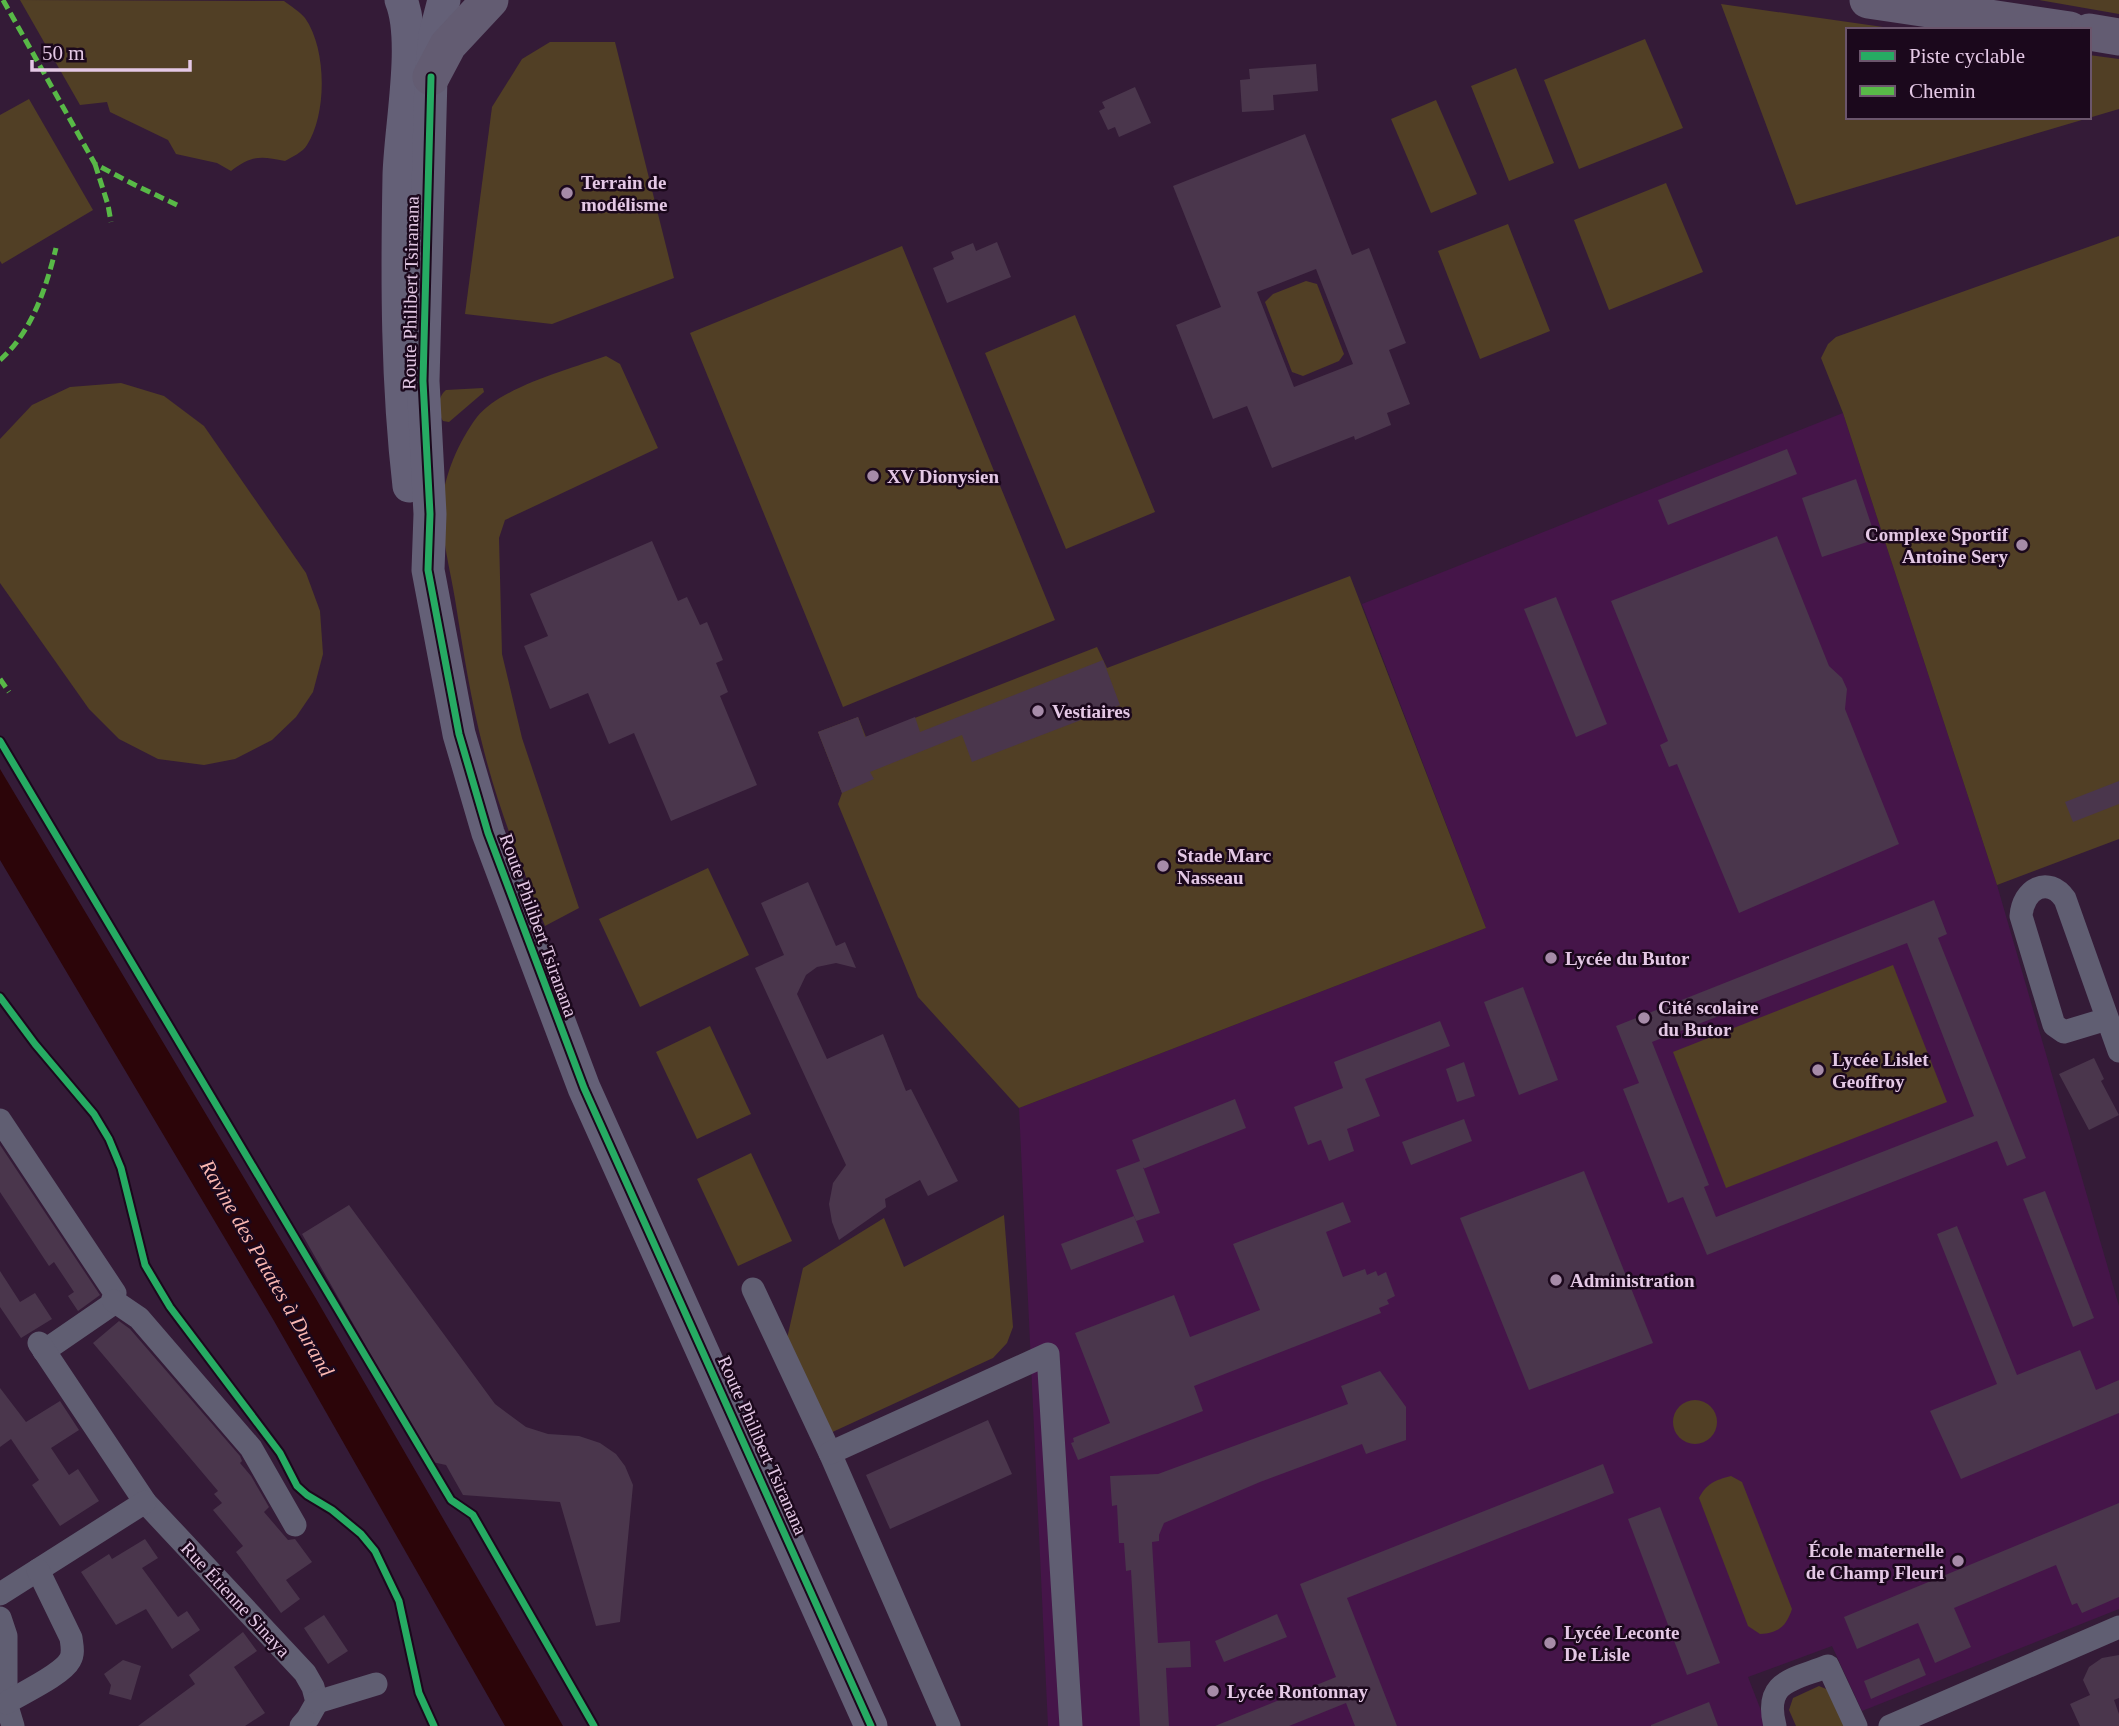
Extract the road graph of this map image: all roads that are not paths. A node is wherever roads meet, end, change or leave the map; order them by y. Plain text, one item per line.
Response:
1 (401, 0) edge
2 (444, 0) edge
3 (490, 0) edge
4 (1868, 0) edge
5 (2057, 28) edge
6 (2091, 32) edge
7 (2119, 37) edge
8 (431, 77) junction
9 (428, 570) junction
10 (2108, 1019) junction
11 (2119, 1051) edge
12 (0, 1120) edge
13 (753, 1289) dead end
14 (114, 1301) junction
15 (830, 1453) junction
16 (145, 1502) junction
17 (295, 1525) dead end
18 (38, 1570) junction
19 (0, 1594) edge
20 (0, 1618) edge
21 (2119, 1627) edge
22 (376, 1684) dead end
23 (317, 1702) junction
24 (6, 1703) junction
25 (13, 1726) edge
26 (301, 1726) edge
27 (871, 1726) edge
28 (949, 1726) edge
29 (1071, 1726) edge
30 (1775, 1726) edge
31 (1856, 1726) edge
32 (1890, 1726) edge

1 - 9 main road, Route Philibert Tsiranana
2 - 8 main road, Route Philibert Tsiranana
3 - 8 main road
4 - 5 main road
6 - 7 main road
8 - 9 main road, Route Philibert Tsiranana
9 - 27 main road, Route Philibert Tsiranana
10 - 10 street
10 - 11 street
12 - 14 street
13 - 15 street
14 - 16 street, Rue Étienne Sinaya
14 - 17 street
15 - 28 street
15 - 29 street
16 - 18 street
16 - 23 street, Rue Étienne Sinaya
18 - 19 street
18 - 24 street
20 - 24 street
21 - 32 street
22 - 23 street
23 - 26 street
24 - 25 street
30 - 31 street

